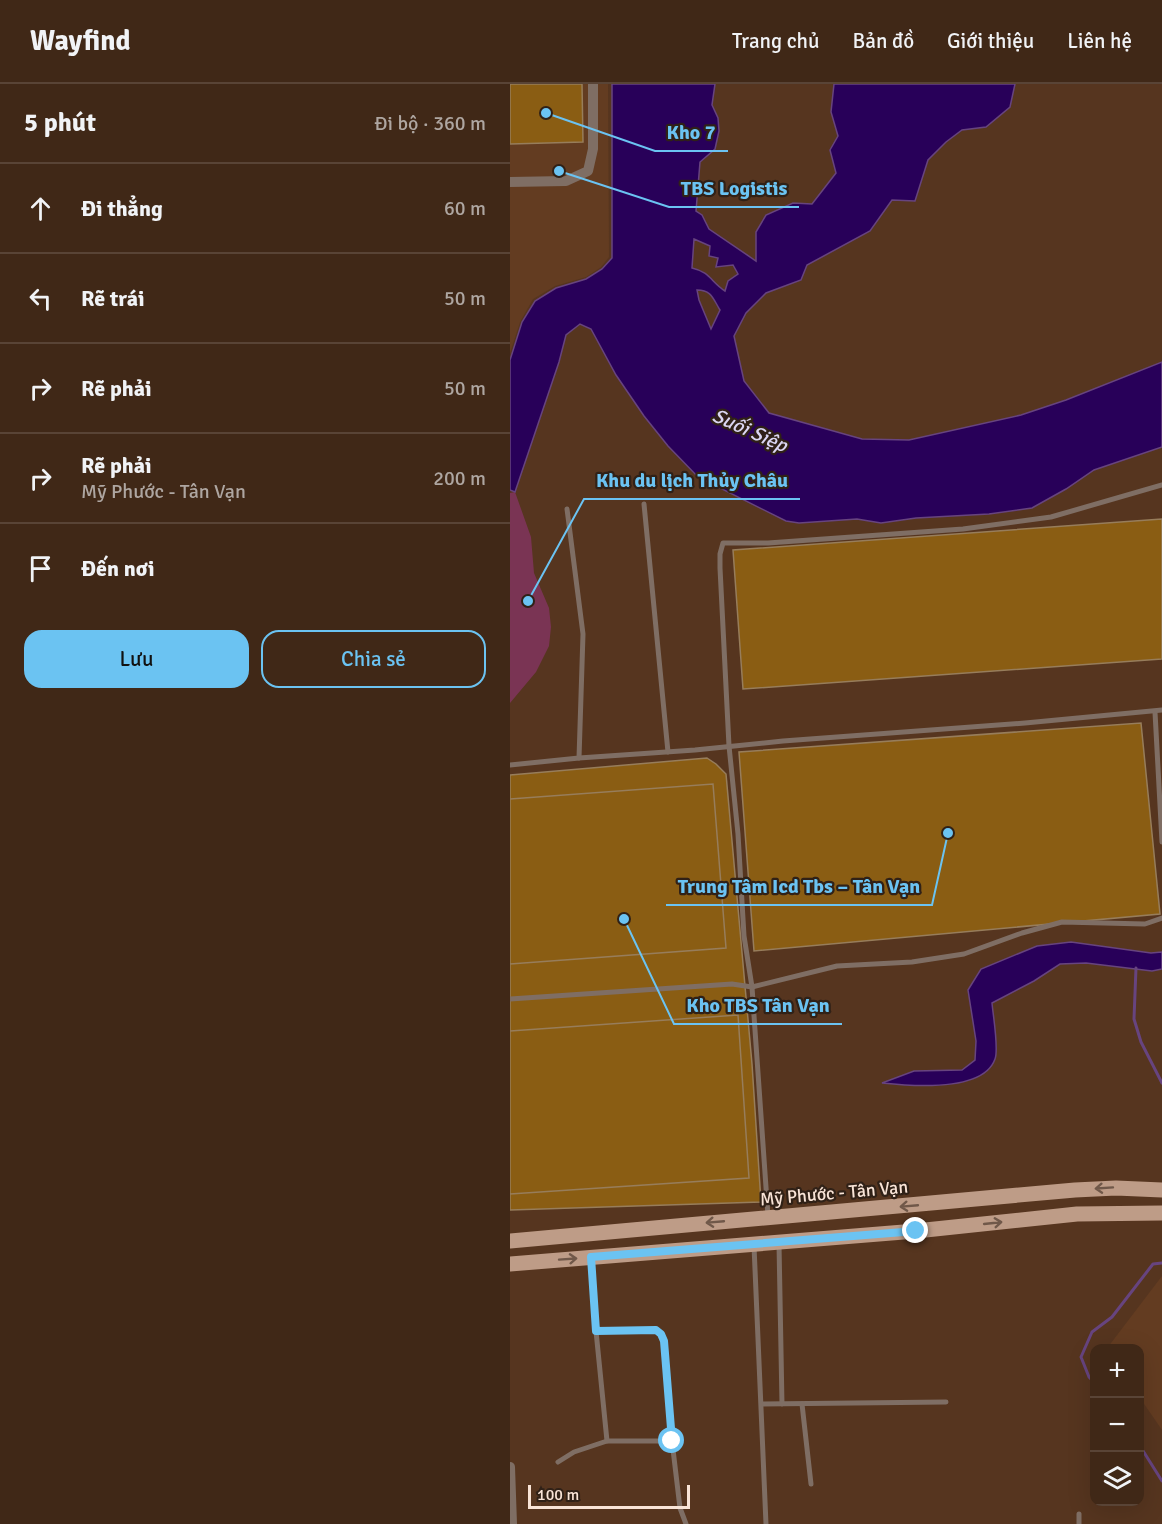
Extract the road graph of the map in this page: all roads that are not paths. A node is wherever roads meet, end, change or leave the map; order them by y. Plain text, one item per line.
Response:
1 (593, 84) edge
2 (510, 182) edge
3 (1162, 485) edge
4 (644, 504) dead end
5 (567, 509) dead end
6 (1162, 710) edge
7 (1155, 712) junction
8 (729, 746) junction
9 (668, 752) junction
10 (579, 758) junction
11 (510, 765) edge
12 (1162, 786) edge
13 (1159, 794) junction
14 (1162, 842) edge
15 (1162, 918) edge
16 (752, 987) junction
17 (510, 999) edge
18 (1162, 1190) edge
19 (1162, 1214) edge
20 (769, 1219) junction
21 (510, 1241) edge
22 (779, 1242) junction
23 (754, 1244) junction
24 (591, 1257) junction
25 (510, 1264) edge
26 (596, 1331) junction
27 (946, 1402) dead end
28 (762, 1404) junction
29 (782, 1404) junction
30 (802, 1404) junction
31 (607, 1441) junction
32 (672, 1441) junction
33 (558, 1462) dead end
34 (510, 1467) edge
35 (811, 1484) dead end
36 (1079, 1514) dead end
37 (512, 1524) edge
38 (686, 1524) edge
39 (766, 1524) edge
40 (1079, 1524) edge

1 - 2 street
3 - 8 lane
4 - 9 lane
5 - 10 lane
6 - 7 lane
7 - 8 lane
7 - 13 lane
8 - 9 lane
8 - 16 lane
9 - 10 lane
10 - 11 lane
12 - 13 lane
13 - 14 lane
15 - 16 lane
16 - 17 lane
16 - 20 lane
18 -> 20 main road, Mỹ Phước - Tân Vạn
22 -> 19 main road
20 -> 21 main road, Mỹ Phước - Tân Vạn
22 - 23 main road
22 - 29 lane
23 - 24 main road
23 - 28 lane
25 -> 24 main road
24 - 26 lane
26 - 31 lane
26 - 32 lane
27 - 30 lane
28 - 29 lane
28 - 39 lane
29 - 30 lane
30 - 35 lane
31 - 32 lane
31 - 33 lane
32 - 38 lane
34 - 37 street
36 - 40 lane

